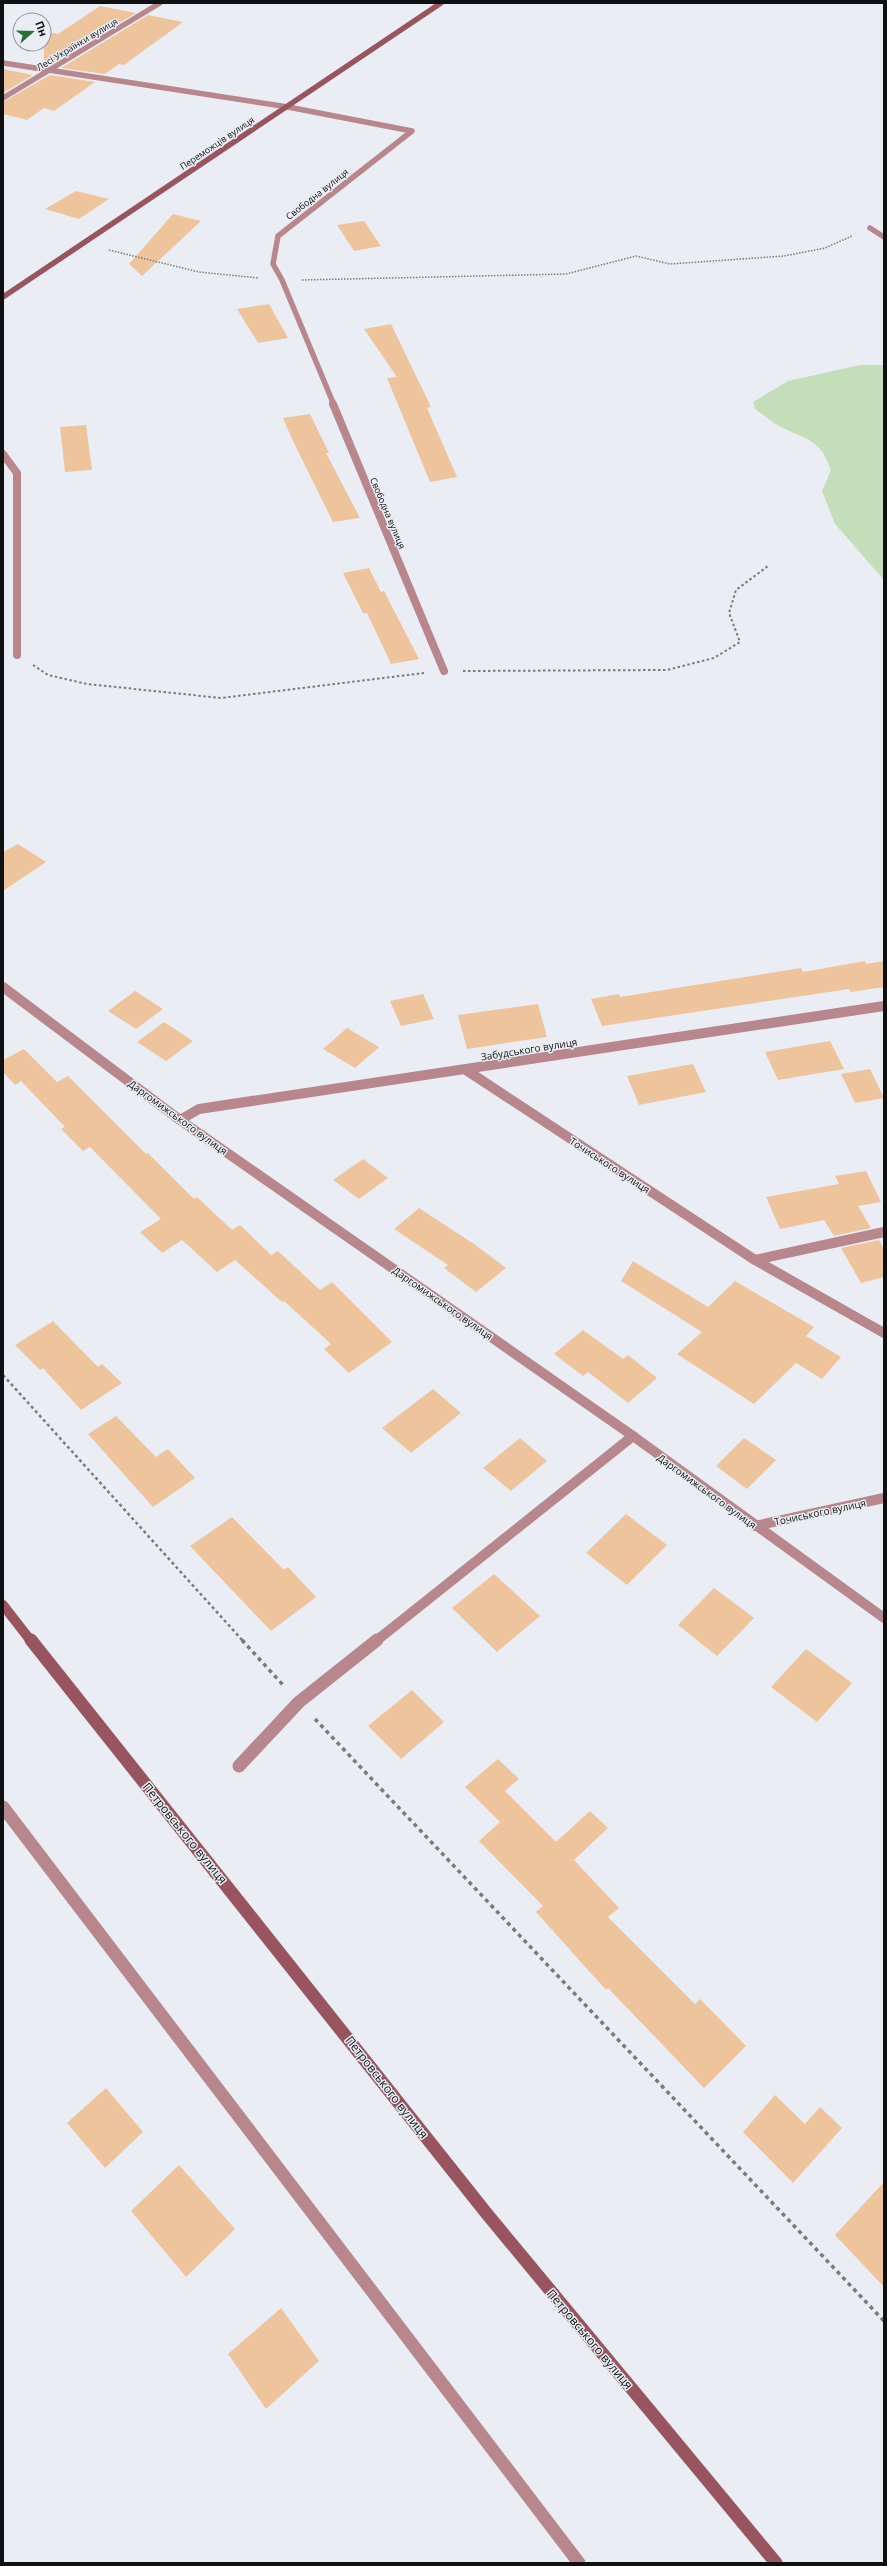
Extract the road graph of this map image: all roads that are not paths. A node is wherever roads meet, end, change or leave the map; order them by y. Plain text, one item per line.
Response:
1 (160, 3) edge
2 (441, 3) edge
3 (3, 63) edge
4 (50, 70) junction
5 (3, 98) edge
6 (288, 107) junction
7 (870, 228) road end
8 (884, 237) edge
9 (3, 297) edge
10 (3, 454) edge
11 (17, 655) dead end
12 (444, 671) dead end
13 (3, 987) edge
14 (884, 1006) edge
15 (466, 1070) junction
16 (180, 1120) junction
17 (884, 1232) edge
18 (755, 1260) junction
19 (884, 1334) edge
20 (633, 1436) junction
21 (884, 1498) edge
22 (755, 1526) junction
23 (3, 1605) edge
24 (884, 1618) edge
25 (239, 1766) dead end
26 (3, 1807) edge
27 (579, 2563) edge
28 (776, 2563) edge

1 - 4 street, Лесі Українки вулиця
2 - 6 main road, Переможців вулиця
3 - 4 street, Свободна вулиця
4 - 5 street, Лесі Українки вулиця
4 - 6 street, Свободна вулиця
6 - 9 main road, Переможців вулиця
6 - 12 street, Свободна вулиця
7 - 8 street
10 - 11 street
13 - 16 street, Даргомижського вулиця
14 - 15 street, Забудського вулиця
15 - 16 street, Забудського вулиця
15 - 18 street, Точиського вулиця
16 - 20 street, Даргомижського вулиця
17 - 18 street
18 - 19 street, Точиського вулиця
20 - 22 street, Даргомижського вулиця
20 - 25 street
21 - 22 street, Точиського вулиця
22 - 24 street, Даргомижського вулиця
23 - 28 main road, Петровського вулиця
26 - 27 street

